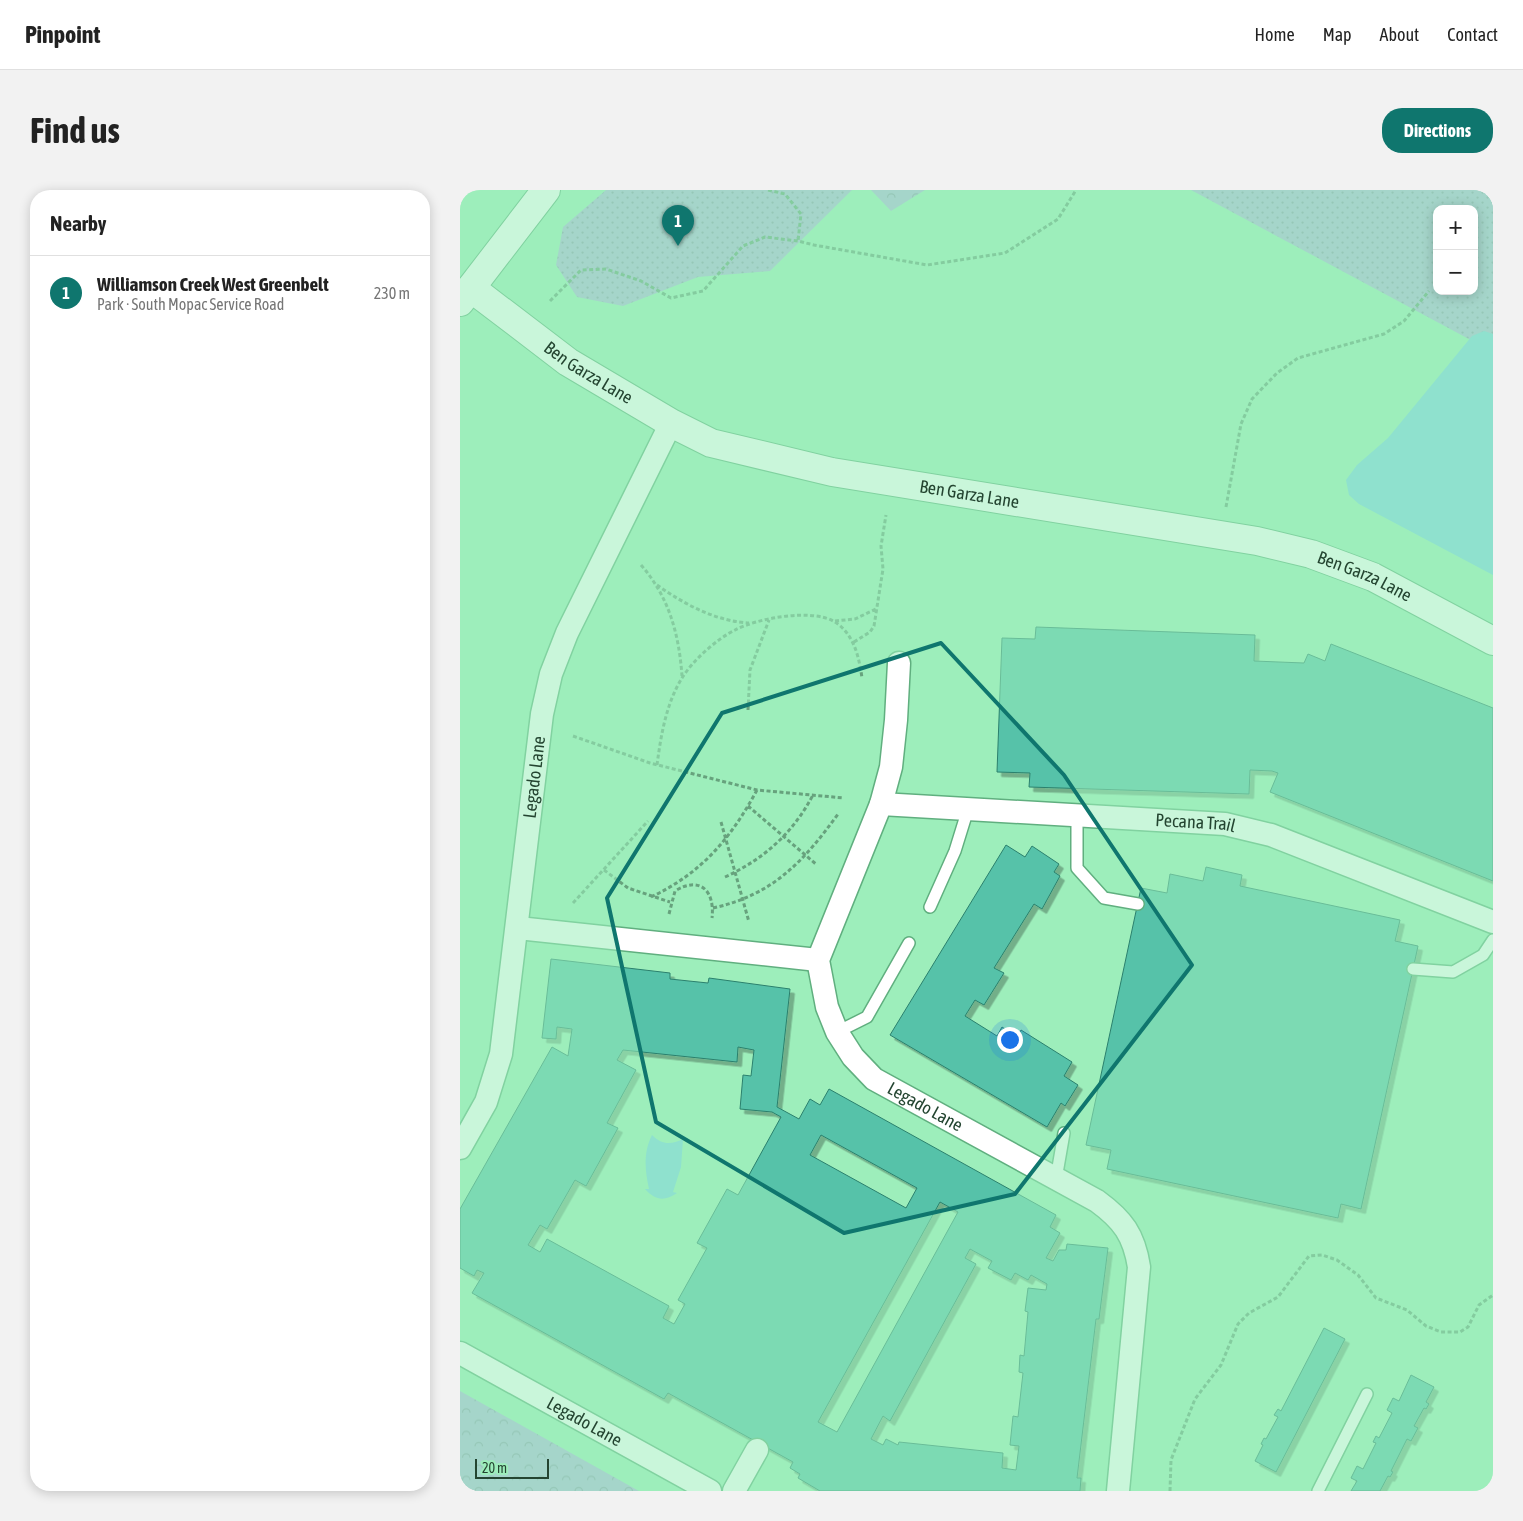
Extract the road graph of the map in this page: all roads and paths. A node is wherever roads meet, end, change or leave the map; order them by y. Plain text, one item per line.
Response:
1 (546, 190) edge
2 (768, 190) edge
3 (1076, 190) edge
4 (798, 240) junction
5 (1429, 291) dead end
6 (466, 295) edge
7 (550, 301) dead end
8 (671, 423) junction
9 (1226, 507) dead end
10 (886, 514) dead end
11 (641, 565) dead end
12 (657, 585) junction
13 (877, 609) junction
14 (769, 620) junction
15 (833, 621) junction
16 (752, 623) junction
17 (1493, 641) edge
18 (854, 642) junction
19 (899, 663) dead end
20 (682, 677) junction
21 (862, 678) dead end
22 (748, 710) dead end
23 (573, 736) dead end
24 (657, 765) junction
25 (757, 790) junction
26 (813, 795) junction
27 (844, 798) dead end
28 (881, 804) junction
29 (748, 806) junction
30 (968, 809) junction
31 (838, 814) dead end
32 (1077, 816) junction
33 (648, 821) dead end
34 (722, 822) dead end
35 (726, 838) junction
36 (784, 838) junction
37 (806, 856) junction
38 (817, 865) dead end
39 (604, 870) junction
40 (735, 872) junction
41 (725, 877) dead end
42 (651, 897) junction
43 (743, 899) junction
44 (670, 902) junction
45 (573, 903) dead end
46 (1138, 904) dead end
47 (930, 907) dead end
48 (713, 908) junction
49 (669, 914) dead end
50 (712, 918) dead end
51 (750, 922) dead end
52 (1493, 922) edge
53 (518, 928) junction
54 (1493, 940) edge
55 (909, 943) dead end
56 (818, 960) junction
57 (1413, 969) dead end
58 (837, 1032) junction
59 (1064, 1133) dead end
60 (460, 1148) edge
61 (1056, 1179) junction
62 (1493, 1296) edge
63 (460, 1353) edge
64 (1367, 1394) dead end
65 (756, 1450) dead end
66 (710, 1491) edge
67 (734, 1491) edge
68 (1118, 1491) edge
69 (1170, 1491) edge
70 (1318, 1491) edge

1 - 6 street
2 - 4 path
3 - 4 path
4 - 7 path
5 - 9 path
6 - 8 street, Ben Garza Lane
8 - 17 street, Ben Garza Lane
8 - 53 street, Legado Lane
10 - 13 path
11 - 12 path
12 - 16 path
12 - 20 path
13 - 15 path
13 - 18 path
14 - 15 path
14 - 16 path
14 - 22 path
15 - 18 path
16 - 20 path
18 - 21 path
19 - 28 street
20 - 24 path
23 - 24 path
24 - 25 path
25 - 26 path
25 - 29 path
26 - 27 path
26 - 36 path
28 - 30 street, Pecana Trail
28 - 56 street
29 - 35 path
29 - 36 path
30 - 32 street, Pecana Trail
30 - 47 lane
31 - 37 path
32 - 46 lane
32 - 52 street, Pecana Trail
33 - 39 path
34 - 35 path
35 - 40 path
35 - 42 path
36 - 37 path
36 - 40 path
37 - 38 path
37 - 43 path
39 - 42 path
39 - 45 path
40 - 41 path
40 - 43 path
42 - 44 path
43 - 48 path
43 - 51 path
44 - 48 path
44 - 49 path
48 - 50 path
53 - 56 street
53 - 60 street, Legado Lane
54 - 57 lane
55 - 58 lane
56 - 58 street, Legado Lane
58 - 61 street, Legado Lane
59 - 61 lane
61 - 68 street, Legado Lane
62 - 69 path
63 - 66 street, Legado Lane
64 - 70 lane
65 - 67 street

